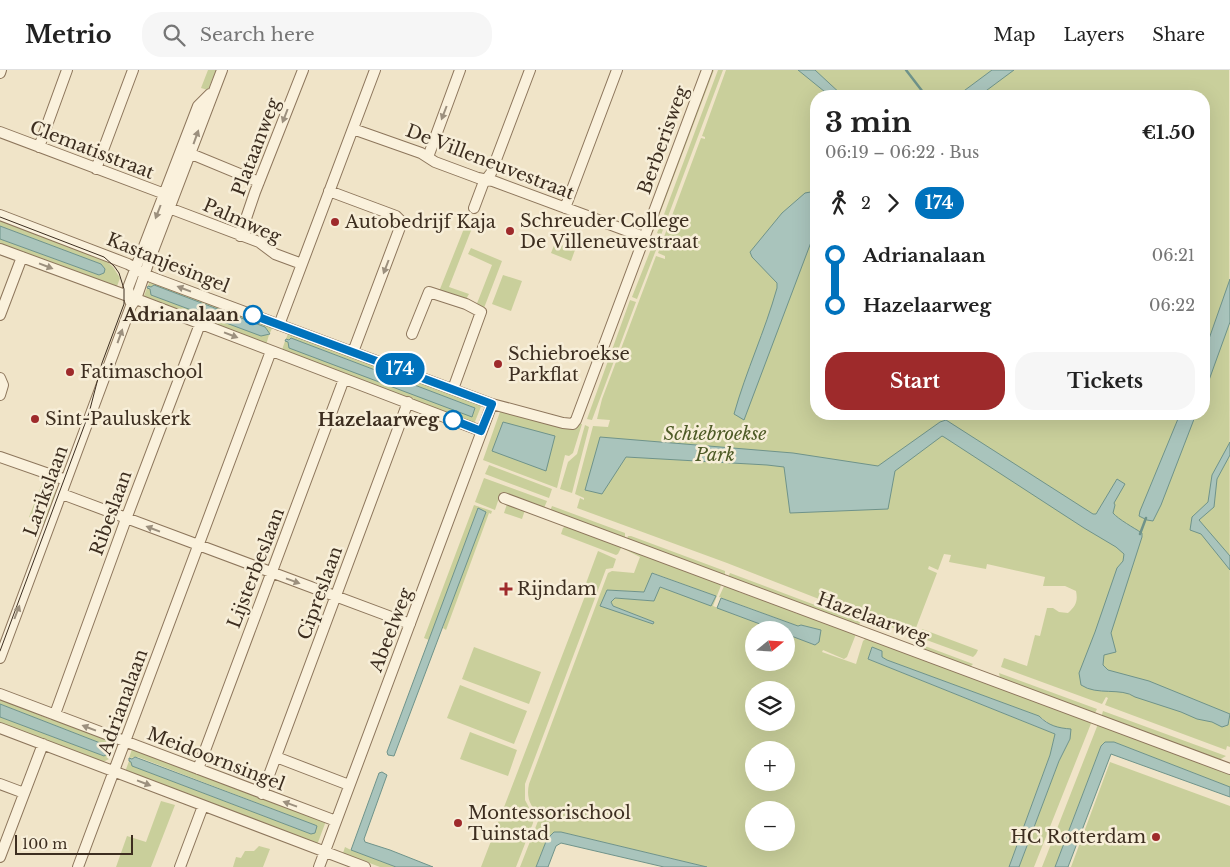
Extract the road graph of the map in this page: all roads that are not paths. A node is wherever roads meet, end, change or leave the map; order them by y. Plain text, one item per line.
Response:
1 (67, 70) edge
2 (134, 70) edge
3 (222, 70) edge
4 (303, 70) edge
5 (375, 70) edge
6 (460, 70) edge
7 (530, 70) edge
8 (617, 70) edge
9 (707, 70) edge
10 (354, 128) junction
11 (0, 132) edge
12 (38, 147) junction
13 (185, 152) junction
14 (428, 157) junction
15 (96, 169) junction
16 (487, 180) junction
17 (259, 182) junction
18 (329, 192) junction
19 (169, 196) junction
20 (169, 208) junction
21 (474, 208) dead end
22 (565, 208) junction
23 (0, 215) edge
24 (240, 236) junction
25 (644, 237) junction
26 (0, 249) edge
27 (22, 257) junction
28 (302, 264) junction
29 (140, 271) junction
30 (132, 300) junction
31 (0, 315) edge
32 (200, 324) junction
33 (280, 325) junction
34 (412, 334) dead end
35 (271, 351) junction
36 (353, 352) junction
37 (0, 378) edge
38 (344, 379) junction
39 (452, 389) junction
40 (0, 395) edge
41 (408, 402) junction
42 (492, 404) junction
43 (481, 431) junction
44 (0, 457) edge
45 (66, 480) junction
46 (62, 494) junction
47 (504, 498) dead end
48 (126, 519) junction
49 (198, 547) junction
50 (271, 573) junction
51 (336, 597) junction
52 (410, 624) junction
53 (0, 658) edge
54 (0, 694) edge
55 (55, 714) junction
56 (0, 728) edge
57 (126, 742) junction
58 (43, 744) junction
59 (276, 757) junction
60 (198, 769) junction
61 (1230, 769) edge
62 (114, 772) junction
63 (0, 784) edge
64 (349, 784) junction
65 (24, 793) junction
66 (262, 794) junction
67 (203, 806) junction
68 (336, 821) junction
69 (4, 837) edge
70 (324, 851) junction
71 (0, 857) edge
72 (78, 867) edge
73 (180, 867) edge
74 (319, 867) edge
75 (365, 867) edge

1 - 12 street
2 - 15 street
3 - 13 street, Larikslaan
4 -> 17 street, Plataanweg
5 - 10 street
6 -> 14 street
7 - 16 street
8 - 22 street
9 - 25 street, Berberisweg
10 - 14 street, De Villeneuvestraat
10 - 18 street
11 - 12 street, Clematisstraat
12 - 15 street, Clematisstraat
13 - 17 street
13 - 19 street, Larikslaan
14 - 16 street, De Villeneuvestraat
15 - 19 street, Clematisstraat
16 - 21 street
16 - 22 street, De Villeneuvestraat
17 - 24 street, Plataanweg
18 - 28 street
18 -> 36 street
19 - 20 street, Larikslaan
19 -> 29 street, Larikslaan
20 - 24 street, Palmweg
20 - 29 street, Larikslaan
22 - 25 street, De Villeneuvestraat
23 - 29 street, Kastanjesingel
24 - 28 street, Palmweg
25 - 42 street, Berberisweg
26 - 27 street
27 -> 30 street
27 - 31 street
28 - 33 street
29 - 30 street, Larikslaan
33 -> 29 street, Kastanjesingel
30 - 32 street
45 -> 30 street, Larikslaan
32 -> 35 street
32 - 48 street, Ribeslaan
33 - 36 street, Kastanjesingel
34 - 39 street
35 - 38 street
35 - 49 street, Adrianalaan
36 - 39 street, Kastanjesingel
37 - 40 street
38 - 41 street
38 - 50 street, Lijsterbeslaan
39 - 42 street, Kastanjesingel
41 - 43 street
41 - 51 street, Cipreslaan
42 - 43 street, Abeelweg
43 - 52 street, Abeelweg
44 - 45 street
45 - 46 street, Larikslaan
46 - 48 street
53 -> 46 street, Larikslaan
47 - 61 street, Hazelaarweg
49 -> 48 street
48 - 55 street, Ribeslaan
49 - 50 street
49 - 57 street, Adrianalaan
50 -> 51 street
50 - 60 street, Lijsterbeslaan
51 - 52 street
51 - 59 street, Cipreslaan
52 - 64 street, Abeelweg
54 - 55 street, Meidoornsingel
57 -> 55 street, Meidoornsingel
56 - 58 street
57 - 60 street, Meidoornsingel
57 - 62 street, Adrianalaan
58 - 62 street
58 - 65 street
59 - 64 street
59 - 66 street, Cipreslaan
60 - 66 street, Meidoornsingel
62 -> 67 street
62 - 72 street, Adrianalaan
63 - 65 street
64 - 68 street, Abeelweg
65 - 69 street
68 -> 66 street, Meidoornsingel
67 - 70 street
67 - 73 street
68 - 70 street, Abeelweg
69 - 71 street
70 - 74 street, Abeelweg
70 - 75 street

